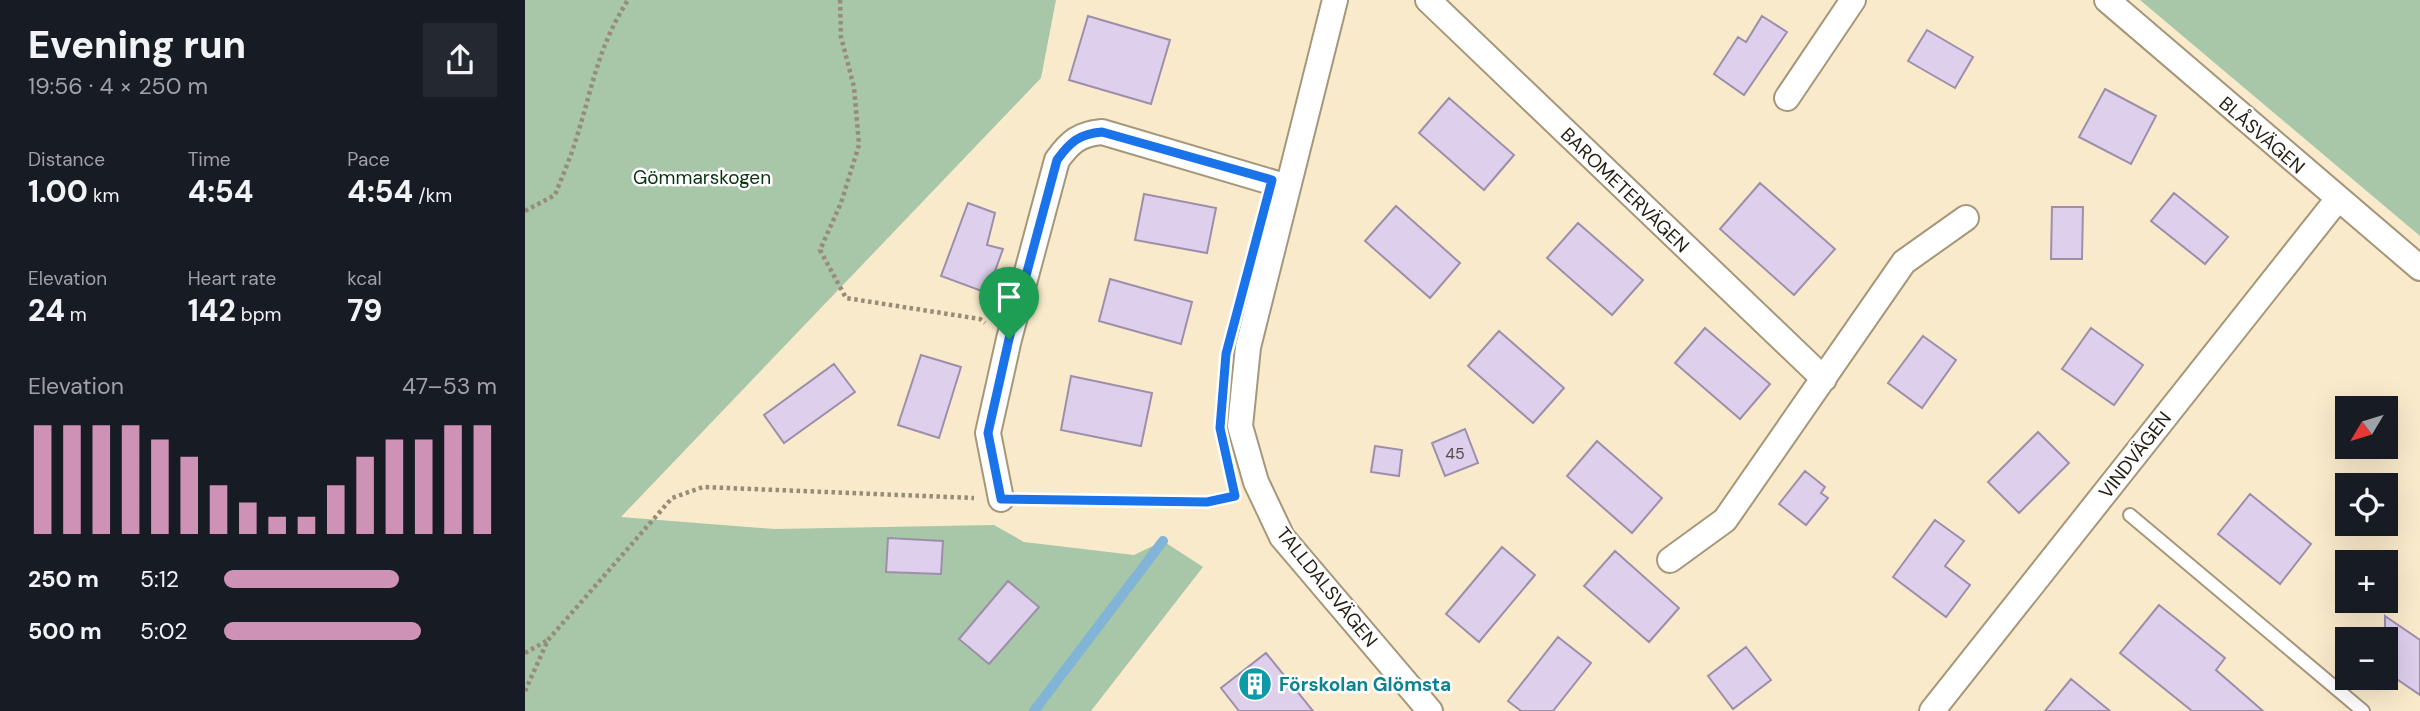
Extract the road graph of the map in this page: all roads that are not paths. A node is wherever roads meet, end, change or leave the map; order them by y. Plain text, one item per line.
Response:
1 (1335, 0) edge
2 (1428, 0) edge
3 (1853, 0) edge
4 (2106, 0) edge
5 (1787, 98) dead end
6 (1288, 187) junction
7 (2337, 200) junction
8 (1966, 218) dead end
9 (2420, 268) edge
10 (1824, 379) junction
11 (1001, 499) road end
12 (2130, 515) dead end
13 (1670, 560) dead end
14 (1430, 711) edge
15 (1932, 711) edge
16 (2363, 711) edge

1 - 6 street, TALLDALSVÄGEN
2 - 10 street, BAROMETERVÄGEN
3 - 5 street
4 - 7 street, BLÅSVÄGEN
6 - 11 street
6 - 14 street, TALLDALSVÄGEN
7 - 9 street, BLÅSVÄGEN
7 - 15 street, VINDVÄGEN
8 - 10 street
10 - 13 street
12 - 16 lane

